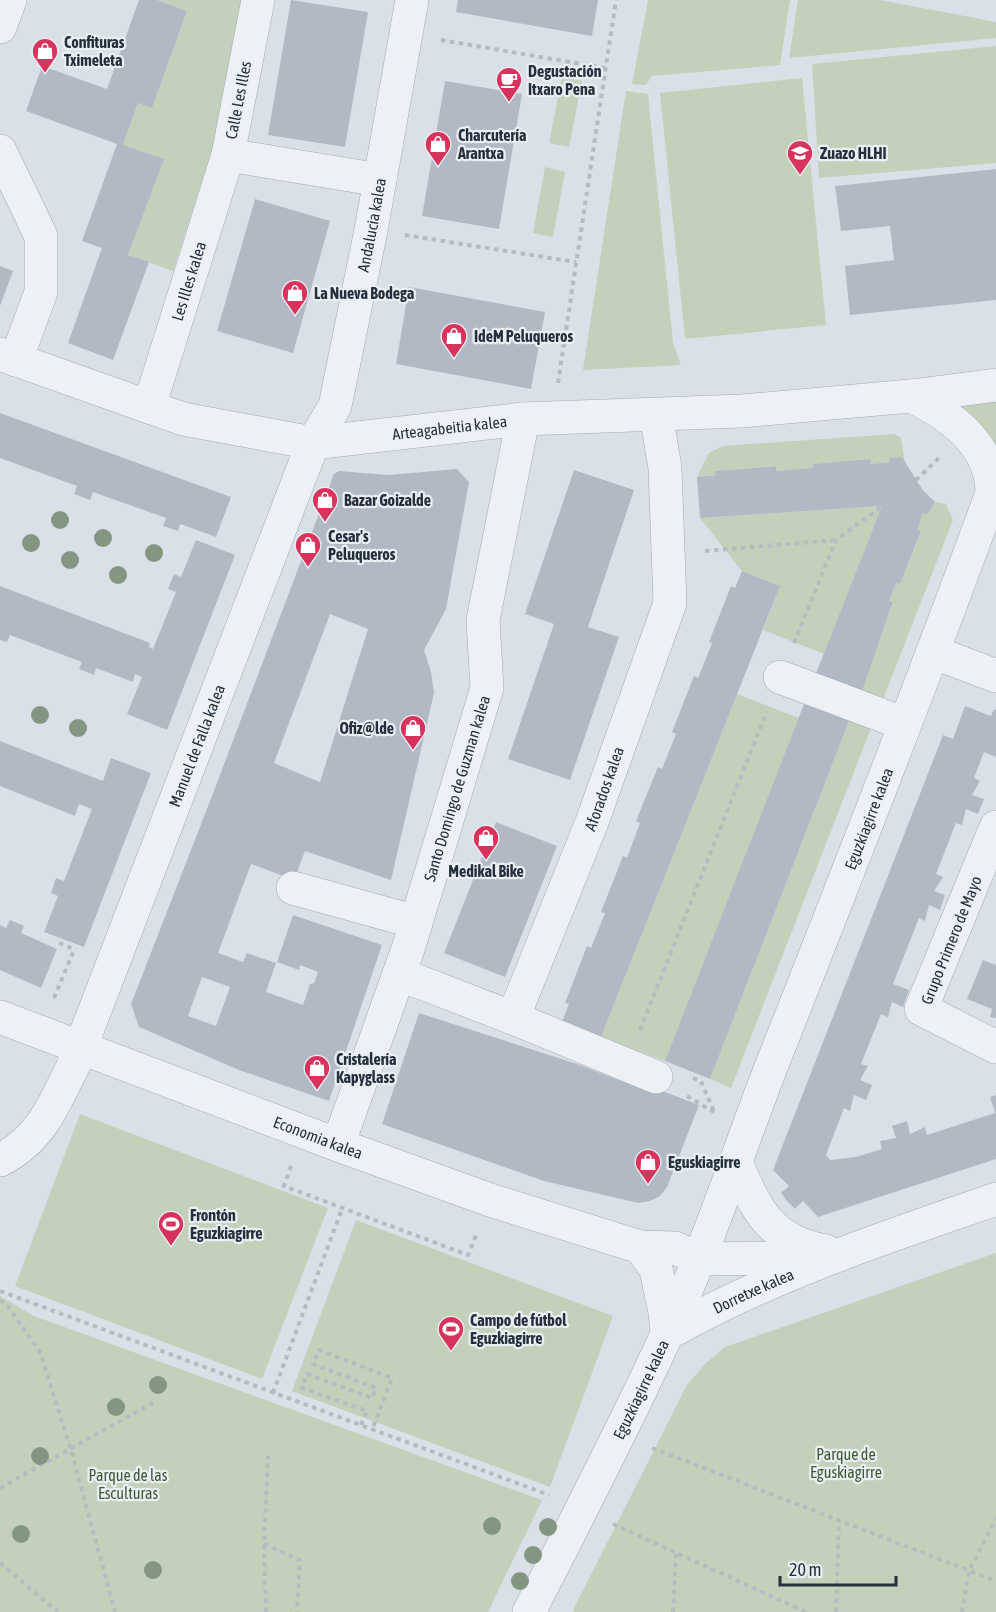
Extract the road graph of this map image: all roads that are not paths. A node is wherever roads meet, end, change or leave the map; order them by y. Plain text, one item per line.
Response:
1 (10, 0) edge
2 (258, 0) edge
3 (412, 0) edge
4 (0, 27) edge
5 (0, 151) edge
6 (228, 155) junction
7 (380, 180) junction
8 (8, 357) edge
9 (996, 385) edge
10 (911, 396) junction
11 (149, 407) junction
12 (654, 416) junction
13 (538, 419) junction
14 (313, 443) junction
15 (994, 472) edge
16 (933, 652) junction
17 (996, 676) edge
18 (780, 677) road end
19 (905, 724) junction
20 (996, 826) edge
21 (293, 888) dead end
22 (416, 922) junction
23 (399, 974) junction
24 (0, 1017) edge
25 (513, 1018) junction
26 (81, 1047) junction
27 (996, 1047) edge
28 (641, 1071) road end
29 (338, 1145) junction
30 (741, 1147) junction
31 (0, 1160) edge
32 (996, 1199) edge
33 (640, 1247) junction
34 (842, 1254) junction
35 (699, 1259) junction
36 (667, 1334) junction
37 (529, 1612) edge

1 - 4 street
2 - 6 street, Calle Les Illes
3 - 7 street, Andalucia kalea
5 - 8 street
6 - 7 street, Calle Les Illes
6 - 11 street, Les Illes kalea
7 - 14 street, Andalucia kalea
8 - 11 street, Arteagabeitia kalea
9 - 10 street, Arteagabeitia kalea
10 - 12 street, Arteagabeitia kalea
10 - 15 street
11 - 14 street, Arteagabeitia kalea
12 - 13 street, Arteagabeitia kalea
12 - 25 street, Aforados kalea
13 - 14 street, Arteagabeitia kalea
13 - 22 street, Santo Domingo de Guzman kalea
14 - 26 street, Manuel de Falla kalea
15 - 16 street, Eguzkiagirre kalea
16 - 17 street
16 - 19 street, Eguzkiagirre kalea
18 - 19 street
19 - 30 street, Eguzkiagirre kalea
20 - 27 street, Grupo Primero de Mayo
21 - 22 street
22 - 23 street, Santo Domingo de Guzman kalea
23 - 25 street
23 - 29 street, Santo Domingo de Guzman kalea
24 - 26 street, Economia kalea
25 - 28 street
26 - 29 street, Economia kalea
26 - 31 street, Manuel de Falla kalea
29 - 33 street, Economia kalea
30 - 34 street
30 - 35 street, Eguzkiagirre kalea
32 - 34 street, Dorretxe kalea
33 - 35 street, Economia kalea
33 - 36 street
34 - 35 street, Dorretxe kalea
34 - 36 street, Dorretxe kalea
35 - 36 street, Eguzkiagirre kalea
36 - 37 street, Eguzkiagirre kalea

